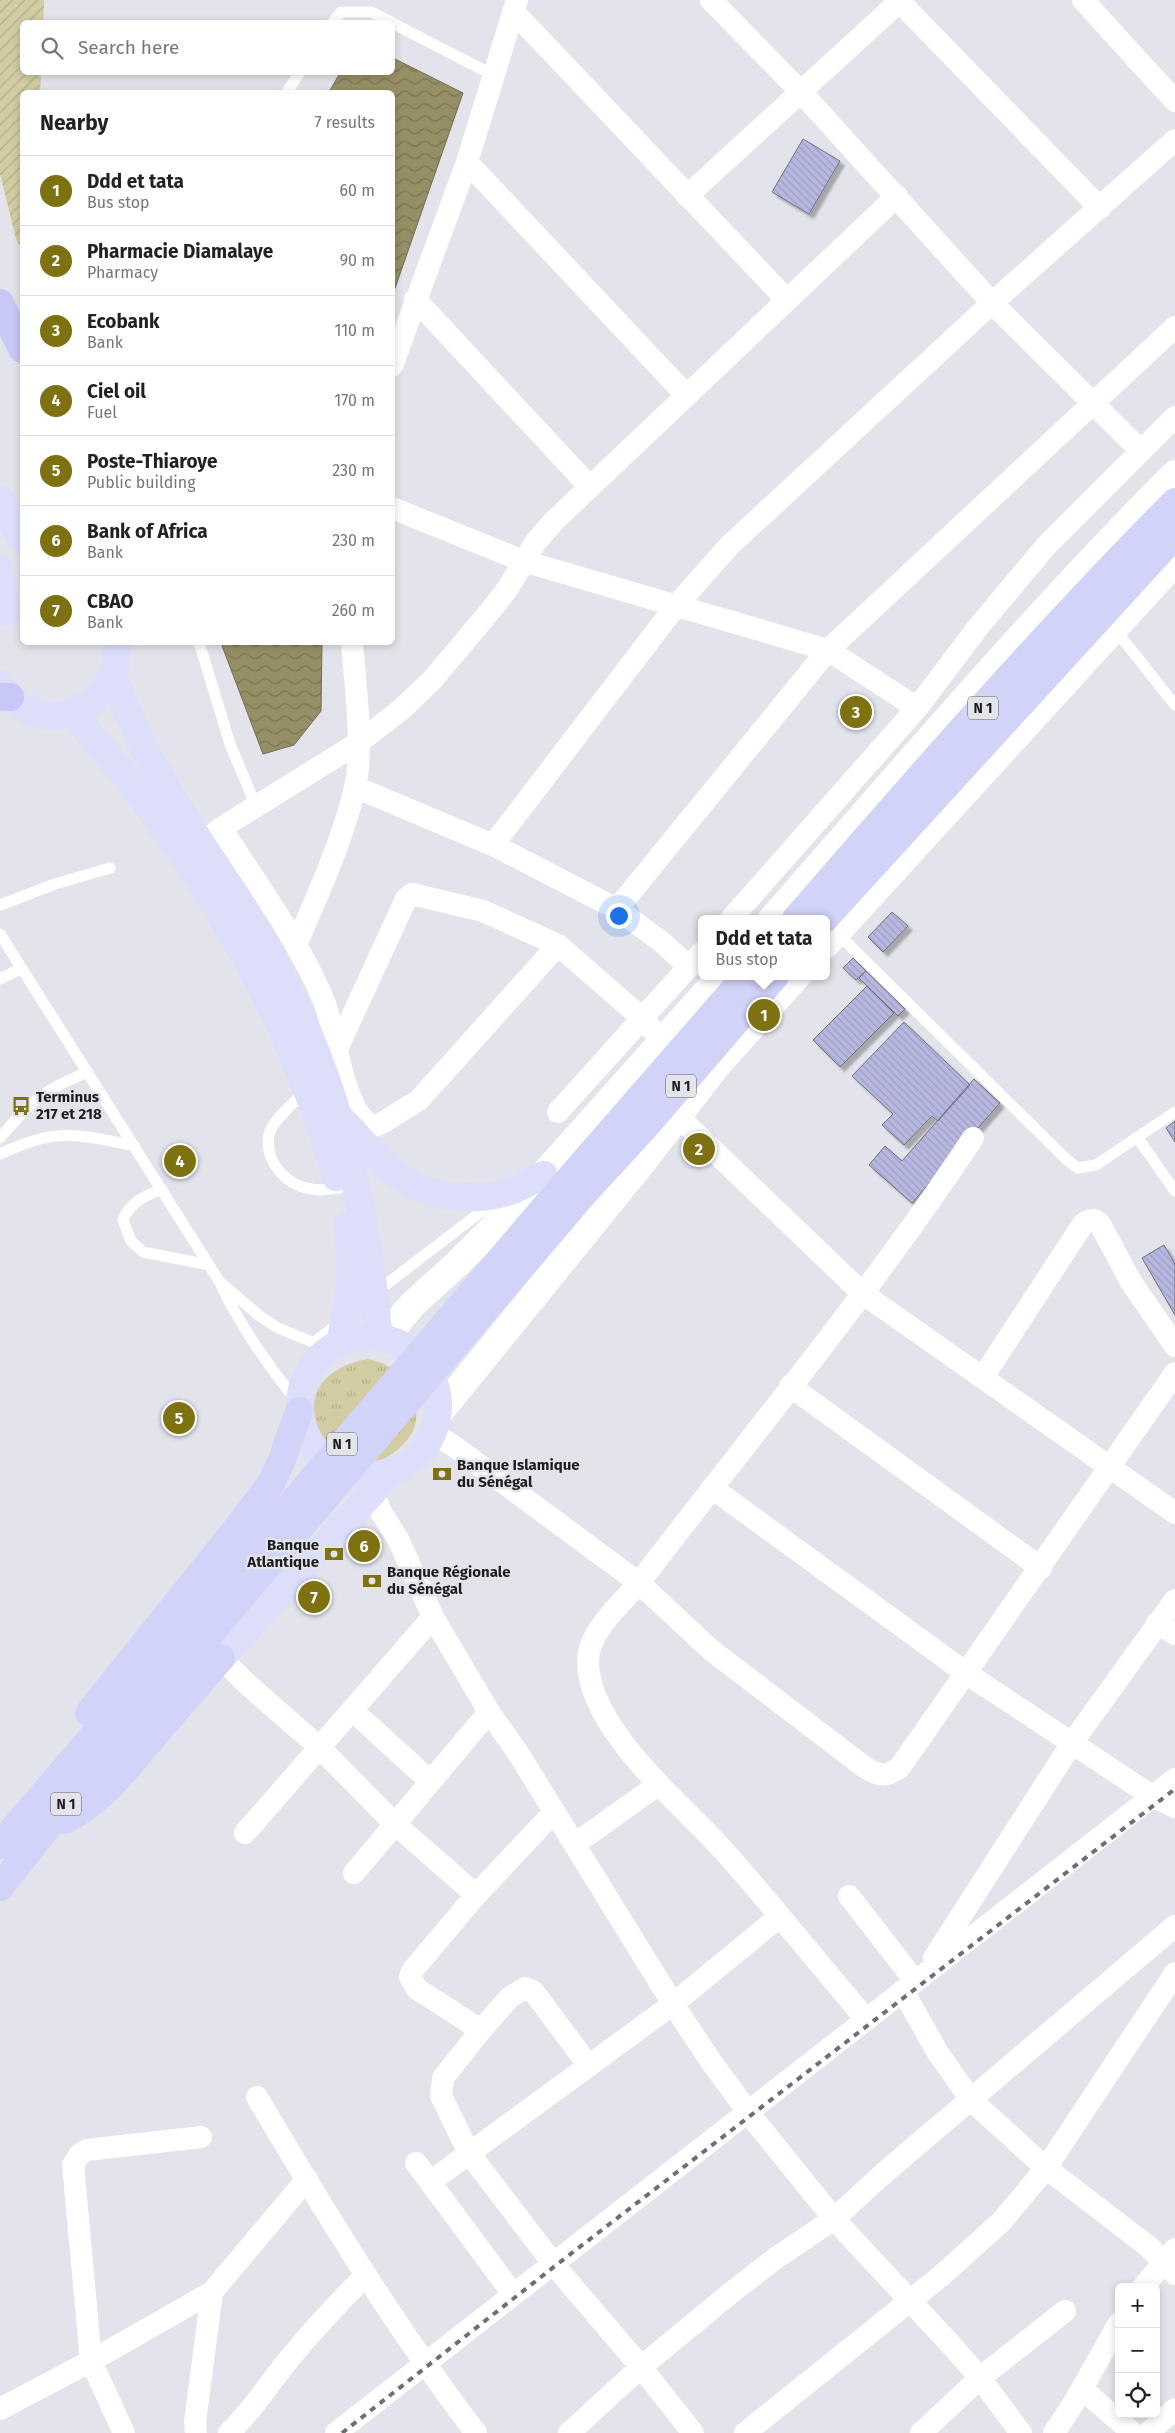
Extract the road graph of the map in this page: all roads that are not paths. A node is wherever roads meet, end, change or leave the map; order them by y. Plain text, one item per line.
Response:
1 (711, 0) edge
2 (1083, 0) edge
3 (900, 1) edge
4 (516, 6) edge
5 (335, 20) edge
6 (386, 20) edge
7 (395, 25) edge
8 (298, 75) edge
9 (495, 76) junction
10 (288, 90) edge
11 (801, 92) junction
12 (1175, 100) edge
13 (1175, 140) edge
14 (467, 162) junction
15 (687, 196) junction
16 (897, 196) junction
17 (1100, 208) junction
18 (415, 299) junction
19 (786, 299) junction
20 (0, 303) edge
21 (992, 303) junction
22 (1175, 327) edge
23 (20, 345) edge
24 (395, 357) edge
25 (686, 395) junction
26 (1093, 405) junction
27 (1175, 417) edge
28 (1140, 450) junction
29 (1175, 474) edge
30 (589, 486) junction
31 (0, 499) edge
32 (1175, 502) edge
33 (395, 509) edge
34 (1175, 535) edge
35 (20, 537) edge
36 (523, 560) junction
37 (1175, 562) edge
38 (0, 569) edge
39 (675, 606) junction
40 (10, 612) edge
41 (1114, 628) junction
42 (116, 645) edge
43 (200, 645) edge
44 (352, 645) edge
45 (828, 650) junction
46 (113, 676) junction
47 (3, 693) edge
48 (1175, 705) edge
49 (917, 708) junction
50 (72, 713) junction
51 (358, 744) junction
52 (355, 787) junction
53 (256, 806) junction
54 (211, 836) junction
55 (493, 845) junction
56 (110, 868) dead end
57 (0, 905) edge
58 (617, 909) junction
59 (735, 915) edge
60 (776, 915) edge
61 (799, 915) edge
62 (830, 928) edge
63 (830, 928) edge
64 (830, 932) edge
65 (0, 934) edge
66 (296, 945) junction
67 (558, 945) junction
68 (695, 959) edge
69 (20, 969) junction
70 (0, 979) edge
71 (717, 980) edge
72 (743, 980) edge
73 (771, 980) edge
74 (793, 980) edge
75 (642, 1018) junction
76 (663, 1042) junction
77 (337, 1049) junction
78 (88, 1072) junction
79 (308, 1089) junction
80 (655, 1097) junction
81 (558, 1112) dead end
82 (1175, 1112) edge
83 (340, 1117) junction
84 (1137, 1137) junction
85 (0, 1138) edge
86 (973, 1138) dead end
87 (135, 1146) junction
88 (0, 1154) edge
89 (544, 1175) junction
90 (340, 1188) junction
91 (162, 1189) junction
92 (513, 1190) junction
93 (1175, 1191) edge
94 (209, 1265) junction
95 (219, 1281) junction
96 (375, 1293) junction
97 (862, 1293) junction
98 (382, 1338) junction
99 (332, 1339) junction
100 (1175, 1346) edge
101 (1175, 1373) edge
102 (983, 1377) junction
103 (790, 1386) junction
104 (299, 1407) junction
105 (436, 1424) junction
106 (1109, 1467) junction
107 (378, 1480) junction
108 (712, 1488) junction
109 (1175, 1513) edge
110 (1041, 1568) junction
111 (639, 1583) junction
112 (1175, 1600) edge
113 (433, 1617) junction
114 (1166, 1628) edge
115 (221, 1658) junction
116 (966, 1673) junction
117 (352, 1710) junction
118 (489, 1712) junction
119 (1072, 1743) junction
120 (319, 1747) junction
121 (1175, 1779) edge
122 (430, 1781) junction
123 (659, 1784) junction
124 (1152, 1796) junction
125 (1175, 1807) edge
126 (554, 1812) junction
127 (37, 1820) junction
128 (394, 1823) junction
129 (245, 1833) dead end
130 (575, 1844) junction
131 (0, 1846) edge
132 (354, 1872) dead end
133 (0, 1887) edge
134 (476, 1895) junction
135 (849, 1896) dead end
136 (779, 1917) junction
137 (1175, 1926) edge
138 (1175, 1973) edge
139 (914, 1982) junction
140 (673, 2004) junction
141 (866, 2019) junction
142 (481, 2030) junction
143 (589, 2066) junction
144 (257, 2097) dead end
145 (971, 2100) junction
146 (747, 2111) junction
147 (201, 2137) dead end
148 (469, 2153) junction
149 (416, 2163) dead end
150 (1046, 2168) junction
151 (307, 2180) junction
152 (430, 2182) junction
153 (834, 2219) junction
154 (1171, 2262) edge
155 (553, 2263) junction
156 (366, 2275) junction
157 (1147, 2283) edge
158 (212, 2292) junction
159 (513, 2294) junction
160 (911, 2301) junction
161 (1065, 2311) dead end
162 (1117, 2328) edge
163 (91, 2361) junction
164 (423, 2364) junction
165 (641, 2366) junction
166 (980, 2378) junction
167 (1082, 2388) junction
168 (0, 2409) edge
169 (1175, 2409) edge
170 (124, 2433) edge
171 (196, 2433) edge
172 (229, 2433) edge
173 (336, 2433) edge
174 (476, 2433) edge
175 (569, 2433) edge
176 (692, 2433) edge
177 (745, 2433) edge
178 (921, 2433) edge
179 (1021, 2433) edge
180 (1054, 2433) edge
181 (1132, 2433) edge
182 (1148, 2433) edge

1 - 11 street
2 - 12 street
3 - 11 street
3 - 17 street
4 - 9 street
4 - 15 street
5 - 6 lane
7 - 9 lane
8 - 10 lane
9 - 14 street
11 - 15 street
11 - 16 street
13 - 17 street
14 - 18 street
14 - 25 street
15 - 19 street
16 - 19 street
16 - 21 street
17 - 21 street
18 - 24 street
18 - 30 street
19 - 25 street
20 - 23 highway
21 - 26 street
21 - 39 street
22 - 26 street
25 - 30 street
26 - 28 street
26 - 45 street
27 - 28 street
28 - 49 street
29 - 60 street
30 - 36 street
31 - 35 main road
32 - 61 highway, N 1
33 - 36 street
34 - 62 highway, N 1
36 - 39 street
36 - 51 street
37 - 41 street
38 - 40 main road
39 - 45 street
39 - 55 street
41 - 48 lane
41 - 63 street
42 - 46 main road
43 - 53 lane
44 - 51 street
45 - 49 street
45 - 58 street
46 - 50 main road
46 - 54 main road
47 - 50 main road
49 - 59 street
50 - 79 main road
51 - 52 street
51 - 53 street
52 - 55 street
52 - 66 street
53 - 54 street
54 - 66 street
54 - 83 main road
55 - 58 street
56 - 57 lane
58 - 68 street
64 - 84 lane
65 - 69 lane
66 - 77 street
67 - 75 street
67 - 77 street
67 - 77 street
68 - 75 street
69 - 70 lane
69 - 78 lane
71 - 76 street
72 - 80 highway, N 1
73 - 80 highway, N 1
74 - 80 street
75 - 76 street
75 - 81 street
76 - 80 street
78 - 85 lane
78 - 87 lane
79 - 90 main road
79 - 90 lane
80 - 89 street
80 - 97 street
80 - 105 street
80 - 127 highway, N 1
82 - 84 lane
83 - 92 main road
83 - 96 main road
84 - 93 lane
86 - 97 street
87 - 88 lane
87 - 91 lane
89 - 92 main road
89 - 98 street
90 - 99 main road
91 - 94 lane
91 - 94 lane
92 - 96 lane
94 - 95 lane
95 - 99 lane
95 - 104 lane
96 - 98 main road
96 - 99 lane
97 - 102 street
97 - 103 street
98 - 99 main road
98 - 105 main road
99 - 104 main road
100 - 102 street
101 - 106 street
102 - 106 street
103 - 108 street
103 - 110 street
104 - 107 main road
104 - 127 highway
105 - 107 main road
105 - 111 street
106 - 109 street
106 - 110 street
107 - 113 street
107 - 115 main road
108 - 111 street
108 - 116 street
110 - 116 street
111 - 116 street
111 - 123 street
112 - 114 street
113 - 117 street
113 - 118 street
114 - 119 street
115 - 120 street
115 - 127 highway
116 - 119 street
117 - 120 street
117 - 122 street
118 - 122 street
118 - 126 street
119 - 124 street
119 - 139 street
120 - 128 street
120 - 129 street
121 - 124 street
122 - 128 street
123 - 130 street
123 - 136 street
124 - 125 street
124 - 139 street
126 - 130 street
126 - 134 street
127 - 131 highway, N 1
127 - 133 highway, N 1
128 - 132 street
128 - 134 street
130 - 140 street
134 - 142 street
135 - 139 street
136 - 140 street
136 - 141 street
137 - 145 street
138 - 150 street
139 - 141 street
139 - 145 street
140 - 143 street
140 - 146 street
141 - 146 street
142 - 143 street
142 - 148 street
143 - 148 street
144 - 151 street
145 - 150 street
145 - 153 street
146 - 153 street
146 - 155 street
147 - 163 street
148 - 152 street
148 - 155 street
149 - 152 street
150 - 154 street
150 - 160 street
151 - 156 street
151 - 158 street
152 - 159 street
153 - 160 street
153 - 165 street
154 - 157 street
155 - 159 street
155 - 165 street
156 - 164 street
156 - 172 street
158 - 163 street
158 - 171 street
159 - 164 street
160 - 166 street
160 - 177 street
161 - 166 street
162 - 167 street
163 - 168 street
163 - 170 street
164 - 173 street
164 - 174 street
165 - 175 street
165 - 176 street
166 - 178 street
166 - 179 street
167 - 180 street
167 - 181 street
169 - 182 street

